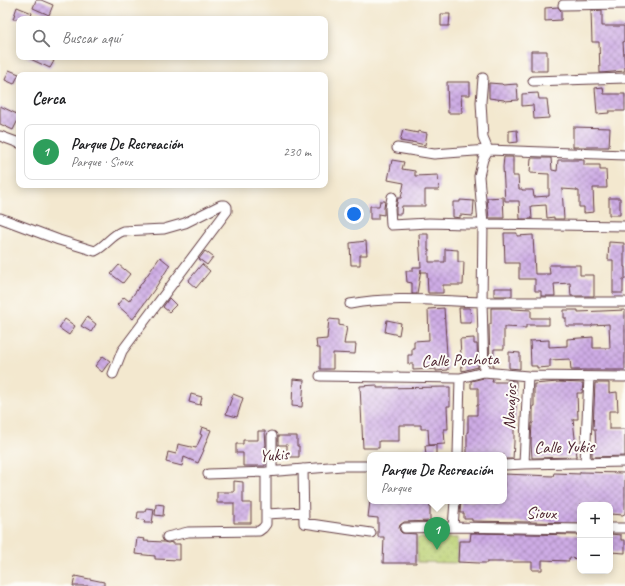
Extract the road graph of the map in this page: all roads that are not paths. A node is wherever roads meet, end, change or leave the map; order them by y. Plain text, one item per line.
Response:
1 (625, 4) edge
2 (563, 5) dead end
3 (483, 78) dead end
4 (625, 78) edge
5 (533, 80) dead end
6 (0, 136) edge
7 (16, 142) edge
8 (397, 148) dead end
9 (488, 150) junction
10 (625, 155) edge
11 (392, 197) dead end
12 (0, 218) edge
13 (483, 224) junction
14 (625, 226) edge
15 (482, 302) junction
16 (625, 302) edge
17 (350, 304) dead end
18 (484, 372) junction
19 (113, 374) dead end
20 (320, 376) dead end
21 (528, 376) junction
22 (589, 377) junction
23 (625, 377) edge
24 (460, 378) junction
25 (272, 436) dead end
26 (458, 452) edge
27 (625, 462) edge
28 (585, 463) junction
29 (524, 464) junction
30 (507, 465) edge
31 (367, 466) edge
32 (303, 469) junction
33 (269, 471) junction
34 (208, 474) dead end
35 (455, 504) edge
36 (304, 512) junction
37 (266, 514) junction
38 (453, 527) junction
39 (405, 528) dead end
40 (577, 528) edge
41 (613, 528) edge
42 (625, 528) edge
43 (371, 533) dead end
44 (167, 537) dead end

1 - 2 street
3 - 9 street
4 - 5 street
6 - 7 street
8 - 9 street
9 - 10 street
9 - 13 street
11 - 13 street
12 - 19 street
13 - 14 street
13 - 15 street
15 - 16 street
15 - 17 street
15 - 18 street
18 - 21 street, Calle Pochota
18 - 24 street, Calle Pochota
20 - 24 street, Calle Pochota
21 - 22 street, Calle Pochota
21 - 29 street, Navajos
22 - 23 street, Calle Pochota
22 - 28 street
24 - 26 street
25 - 33 street
27 - 28 street, Calle Yukis
28 - 29 street, Calle Yukis
29 - 30 street, Calle Yukis
31 - 32 street, Yukis
32 - 33 street, Yukis
32 - 36 street
33 - 34 street, Yukis
33 - 37 street
35 - 38 street
36 - 37 street
36 - 43 street
37 - 44 street
38 - 39 street, Sioux
38 - 40 street, Sioux
41 - 42 street

